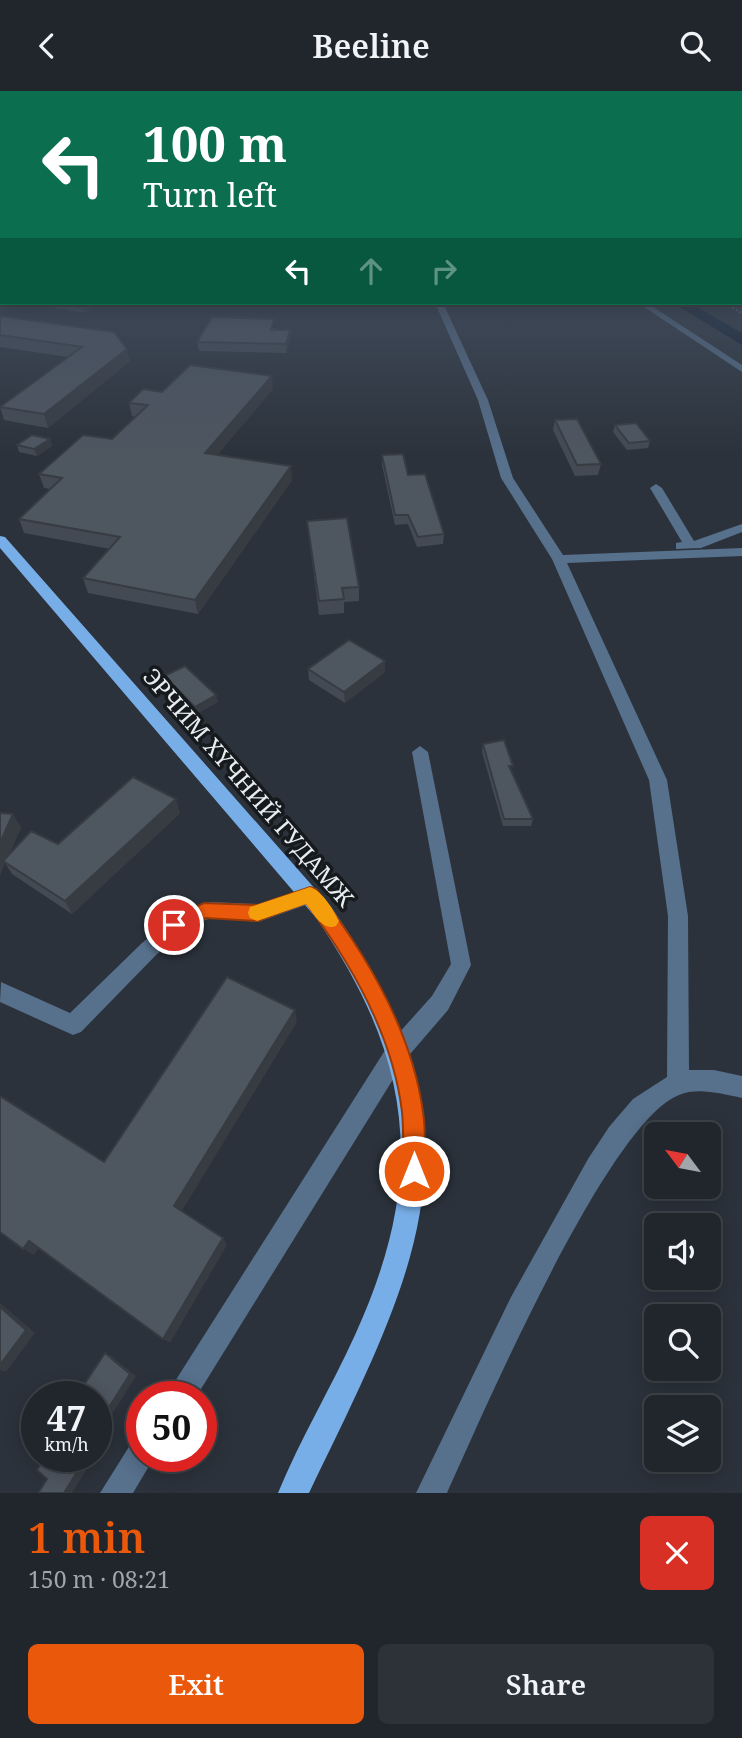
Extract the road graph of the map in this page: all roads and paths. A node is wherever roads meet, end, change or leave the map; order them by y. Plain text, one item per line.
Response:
1 (449, 324) edge
2 (674, 324) edge
3 (742, 369) edge
4 (656, 488) dead end
5 (742, 528) edge
6 (0, 540) edge
7 (690, 545) junction
8 (742, 552) edge
9 (652, 557) junction
10 (559, 559) junction
11 (420, 752) dead end
12 (310, 895) junction
13 (1, 992) edge
14 (397, 1052) junction
15 (678, 1083) junction
16 (742, 1087) edge
17 (189, 1381) edge
18 (129, 1472) edge
19 (115, 1493) edge
20 (293, 1493) edge
21 (431, 1493) edge

1 - 10 street
2 - 3 street
4 - 7 street
5 - 7 street
6 - 12 main road, ЭРЧИМ ХҮЧНИЙ ГУДАМЖ
7 - 9 street
8 - 9 street
9 - 10 street
10 - 15 street
11 - 14 street
12 - 13 street
12 - 14 main road, ЭРЧИМ ХҮЧНИЙ ГУДАМЖ
14 - 17 street
14 - 20 main road, ЭРЧИМ ХҮЧНИЙ ГУДАМЖ
15 - 16 street
15 - 21 street
18 - 19 street

